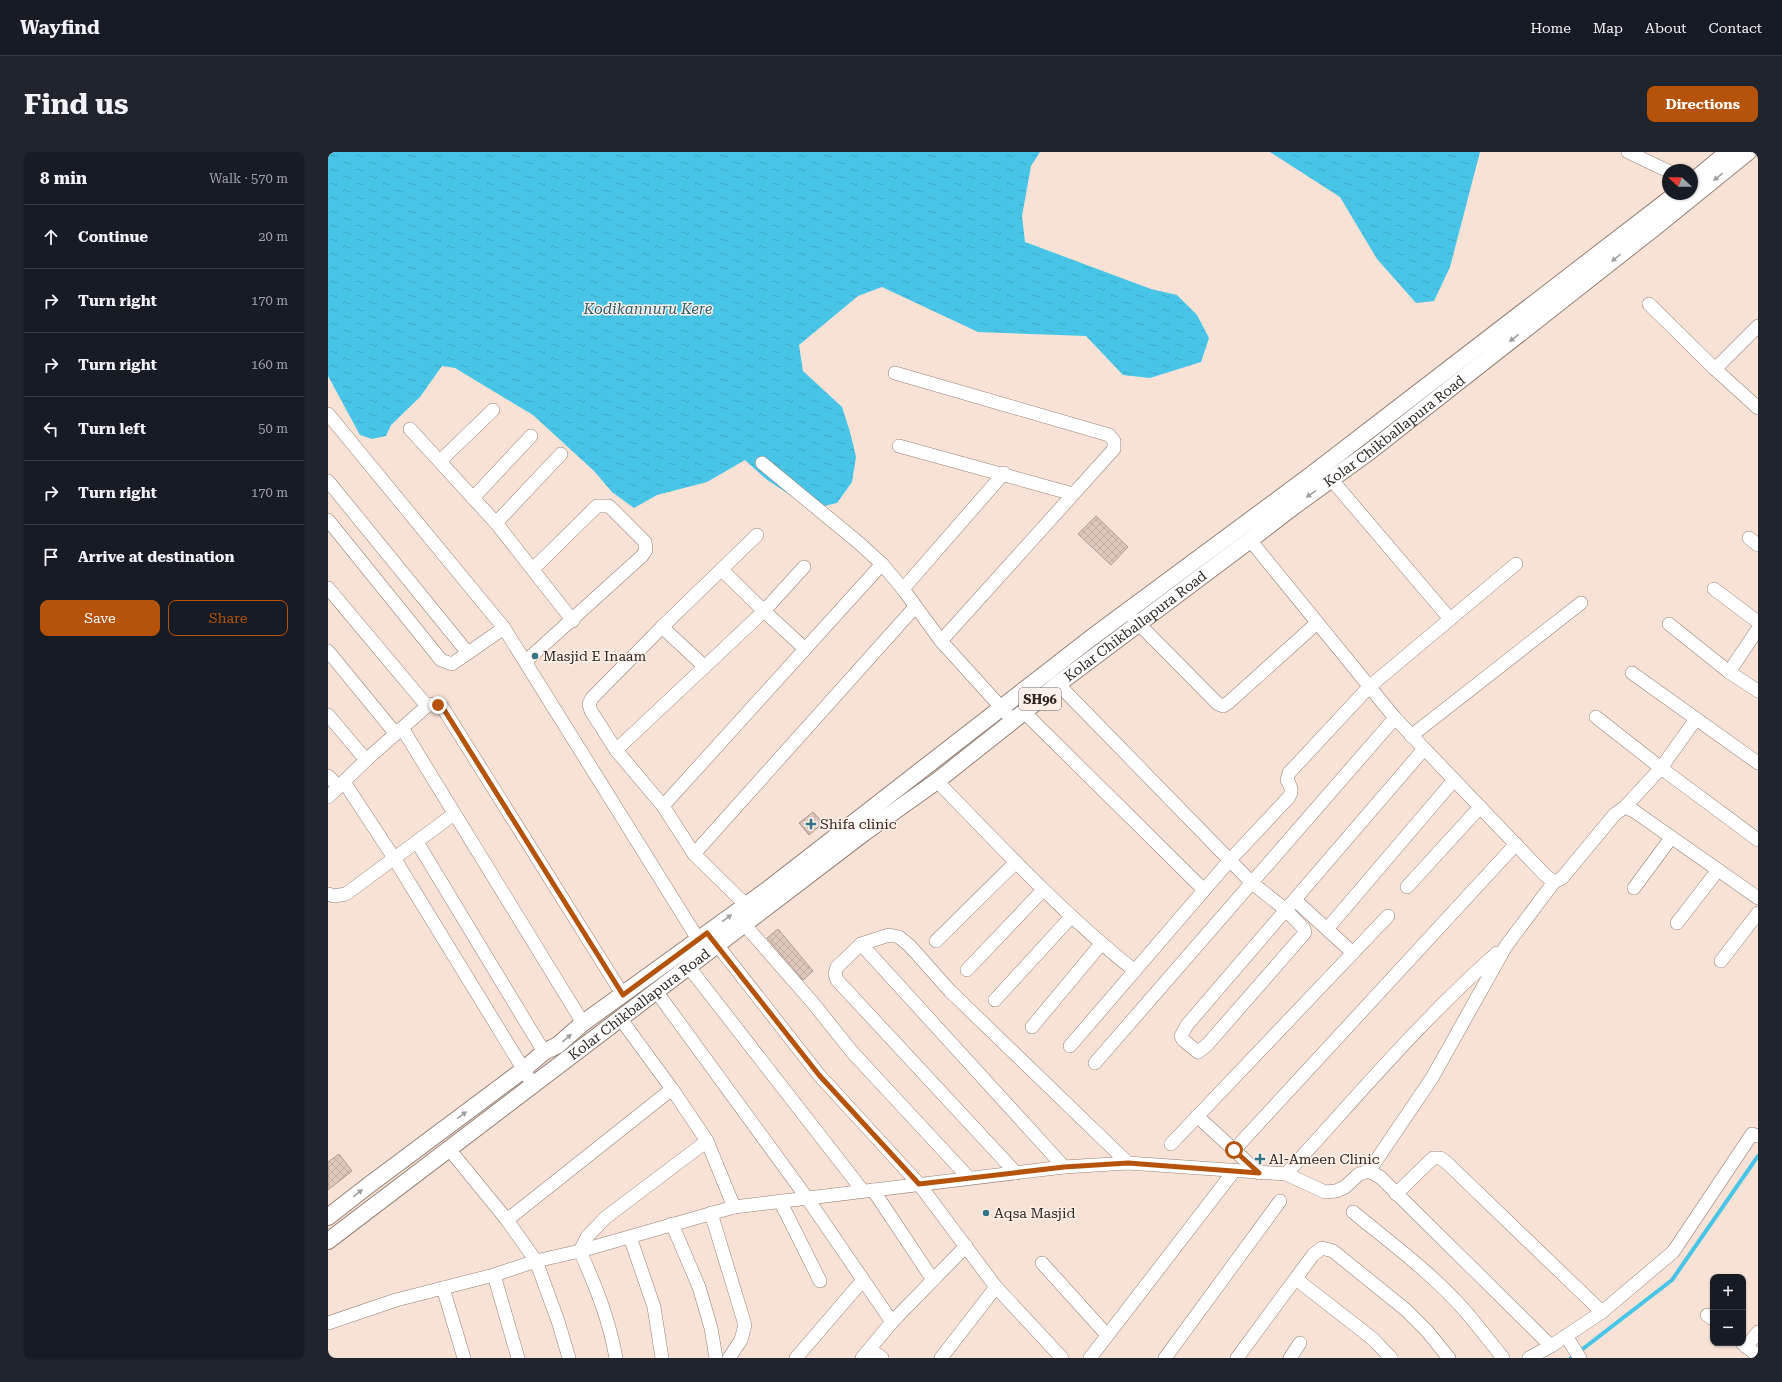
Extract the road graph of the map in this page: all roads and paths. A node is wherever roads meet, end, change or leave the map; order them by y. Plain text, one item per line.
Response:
1 (1628, 152) edge
2 (1728, 152) edge
3 (1748, 152) edge
4 (1662, 168) edge
5 (1698, 177) edge
6 (1668, 200) edge
7 (1649, 304) dead end
8 (1758, 326) edge
9 (1715, 369) junction
10 (895, 373) dead end
11 (1758, 408) edge
12 (493, 410) dead end
13 (328, 414) edge
14 (410, 429) dead end
15 (532, 436) dead end
16 (899, 446) dead end
17 (561, 454) dead end
18 (440, 462) junction
19 (762, 463) dead end
20 (1004, 474) junction
21 (1331, 479) junction
22 (328, 481) edge
23 (1074, 494) junction
24 (474, 498) junction
25 (328, 520) edge
26 (496, 523) junction
27 (757, 535) dead end
28 (1250, 540) junction
29 (882, 564) junction
30 (1516, 564) dead end
31 (804, 567) dead end
32 (533, 569) junction
33 (722, 570) junction
34 (328, 588) edge
35 (903, 589) junction
36 (1714, 589) dead end
37 (1582, 603) dead end
38 (915, 607) junction
39 (764, 612) junction
40 (1133, 618) junction
41 (1450, 619) junction
42 (573, 621) junction
43 (1758, 622) edge
44 (1317, 623) junction
45 (1668, 624) dead end
46 (662, 627) junction
47 (504, 628) junction
48 (1758, 628) edge
49 (941, 641) junction
50 (804, 648) junction
51 (328, 651) edge
52 (468, 653) junction
53 (526, 661) junction
54 (705, 667) junction
55 (1728, 672) junction
56 (1632, 673) dead end
57 (1058, 684) junction
58 (1369, 687) junction
59 (1758, 691) edge
60 (427, 706) junction
61 (1002, 707) junction
62 (328, 715) edge
63 (1019, 717) junction
64 (1596, 717) dead end
65 (1395, 718) junction
66 (1696, 719) junction
67 (399, 730) junction
68 (1411, 736) junction
69 (1424, 749) junction
70 (616, 750) junction
71 (366, 760) junction
72 (1758, 763) edge
73 (1661, 768) junction
74 (328, 776) edge
75 (1454, 780) junction
76 (937, 781) junction
77 (341, 784) junction
78 (328, 797) edge
79 (663, 806) junction
80 (1480, 807) junction
81 (1625, 807) junction
82 (454, 814) junction
83 (1671, 838) junction
84 (1758, 840) edge
85 (417, 842) junction
86 (1516, 844) junction
87 (694, 854) junction
88 (394, 858) junction
89 (1230, 860) junction
90 (1016, 862) junction
91 (1718, 870) junction
92 (1554, 882) junction
93 (1252, 883) junction
94 (1407, 887) dead end
95 (1634, 888) dead end
96 (1043, 890) junction
97 (1204, 890) junction
98 (1756, 893) edge
99 (328, 894) edge
100 (1295, 900) junction
101 (746, 905) junction
102 (1286, 910) junction
103 (1758, 913) edge
104 (1388, 916) dead end
105 (1072, 917) junction
106 (1677, 923) dead end
107 (744, 924) junction
108 (1327, 929) junction
109 (708, 939) junction
110 (936, 941) dead end
111 (861, 944) junction
112 (1101, 944) junction
113 (1506, 946) junction
114 (1353, 953) junction
115 (1721, 961) dead end
116 (688, 966) junction
117 (967, 970) dead end
118 (1135, 971) junction
119 (656, 991) junction
120 (623, 995) junction
121 (995, 1000) dead end
122 (620, 1018) junction
123 (584, 1023) junction
124 (1032, 1027) dead end
125 (1070, 1046) dead end
126 (544, 1052) junction
127 (1095, 1063) dead end
128 (523, 1070) junction
129 (533, 1085) junction
130 (672, 1089) junction
131 (1197, 1116) junction
132 (1756, 1131) edge
133 (707, 1141) junction
134 (1171, 1144) dead end
135 (449, 1149) junction
136 (1234, 1150) junction
137 (1128, 1163) junction
138 (1064, 1167) junction
139 (1234, 1171) junction
140 (1369, 1171) junction
141 (1016, 1173) junction
142 (1259, 1173) junction
143 (1286, 1174) junction
144 (969, 1178) junction
145 (919, 1184) junction
146 (868, 1191) junction
147 (1396, 1194) junction
148 (807, 1198) junction
149 (780, 1201) junction
150 (1280, 1201) dead end
151 (734, 1207) junction
152 (1353, 1212) dead end
153 (711, 1213) junction
154 (328, 1217) edge
155 (507, 1220) junction
156 (672, 1224) junction
157 (630, 1236) junction
158 (328, 1241) edge
159 (966, 1246) junction
160 (580, 1251) junction
161 (536, 1261) junction
162 (1042, 1263) dead end
163 (494, 1275) junction
164 (1296, 1279) junction
165 (863, 1280) junction
166 (932, 1280) junction
167 (820, 1281) dead end
168 (996, 1287) junction
169 (443, 1288) junction
170 (1602, 1312) junction
171 (892, 1322) junction
172 (328, 1323) edge
173 (1758, 1332) edge
174 (1107, 1335) junction
175 (1569, 1341) junction
176 (1300, 1343) dead end
177 (1746, 1343) edge
178 (1551, 1346) junction
179 (1745, 1346) edge
180 (866, 1353) edge
181 (1758, 1356) edge
182 (464, 1358) edge
183 (518, 1358) edge
184 (569, 1358) edge
185 (616, 1358) edge
186 (662, 1358) edge
187 (716, 1358) edge
188 (729, 1358) edge
189 (796, 1358) edge
190 (882, 1358) edge
191 (941, 1358) edge
192 (1062, 1358) edge
193 (1090, 1358) edge
194 (1165, 1358) edge
195 (1237, 1358) edge
196 (1290, 1358) edge
197 (1391, 1358) edge
198 (1450, 1358) edge
199 (1503, 1358) edge
200 (1529, 1358) edge
201 (1580, 1358) edge

1 - 4 street
2 - 5 main road
3 -> 21 main road, Kolar Chikballapura Road / SH96
6 - 40 main road, Kolar Chikballapura Road / SH96
7 - 9 street
8 - 9 street
9 - 11 street
10 - 23 street
12 - 18 street
13 - 47 street
14 - 18 street
15 - 24 street
16 - 20 street
17 - 26 street
18 - 24 street
19 - 29 street
20 - 23 street
20 - 35 street
21 -> 28 main road, Kolar Chikballapura Road / SH96
21 - 41 street
22 - 52 street
23 - 49 street
24 - 26 street
25 - 52 street
26 - 32 street
27 - 33 street
28 - 40 main road, Kolar Chikballapura Road / SH96
28 - 44 street
29 - 35 street
29 - 50 street
30 - 41 street
31 - 39 street
32 - 42 street
32 - 42 street
33 - 39 street
33 - 46 street
34 - 60 street
35 - 38 street
36 - 43 street
37 - 68 street
38 - 49 street
38 - 87 street
39 - 50 street
39 - 54 street
40 - 44 street
40 - 57 main road, Kolar Chikballapura Road / SH96
40 - 61 main road, Kolar Chikballapura Road / SH96
41 - 58 street
42 - 53 street
44 - 58 street
45 - 55 street
46 - 54 street
46 - 70 street
47 - 52 street
47 - 53 street
48 - 55 street
49 - 61 street
50 - 79 street
51 - 67 street
53 - 109 street
54 - 70 street
55 - 59 street
56 - 66 street
57 - 63 main road, Kolar Chikballapura Road / SH96
57 - 89 street
58 - 65 street
58 - 89 street
60 - 67 street
60 - 120 street
61 - 63 street
61 - 101 main road, Kolar Chikballapura Road / SH96
62 - 71 street
63 - 76 main road, Kolar Chikballapura Road / SH96
63 - 97 street
64 - 73 street
65 - 68 street
65 - 93 street
66 - 72 street
66 - 73 street
67 - 71 street
67 - 82 street
68 - 69 street
69 - 75 street
69 - 100 street
70 - 79 street
71 - 77 street
73 - 81 street
73 - 84 street
74 - 77 street
75 - 80 street
75 - 108 street
76 - 90 street
76 - 107 main road, Kolar Chikballapura Road / SH96
77 - 78 street
77 - 88 street
79 - 87 street
80 - 86 street
80 - 94 street
81 - 83 street
81 - 92 street
82 - 85 street
82 - 123 street
83 - 91 street
83 - 95 street
85 - 88 street
85 - 126 street
86 - 92 street
86 - 136 street
87 - 101 street
88 - 99 street
88 - 128 street
89 - 93 street
89 - 97 street
90 - 96 street
90 - 110 street
91 - 98 street
91 - 106 street
92 - 113 street
93 - 102 street
93 - 127 street
96 - 105 street
96 - 117 street
97 - 118 street
100 - 102 street
100 - 108 street
109 -> 101 main road, Kolar Chikballapura Road / SH96
102 - 102 street
103 - 115 street
104 - 114 street
105 - 112 street
105 - 121 street
107 - 109 main road, Kolar Chikballapura Road / SH96
107 - 144 street
108 - 114 street
109 - 116 main road, Kolar Chikballapura Road / SH96
109 - 120 main road, Kolar Chikballapura Road / SH96
109 - 145 street
111 - 137 street
111 - 138 street
111 - 141 street
112 - 118 street
112 - 124 street
113 - 140 street
113 - 143 street
114 - 131 street
116 - 119 main road, Kolar Chikballapura Road / SH96
116 - 146 street
118 - 125 street
119 - 122 main road, Kolar Chikballapura Road / SH96
119 - 148 street
120 - 123 main road, Kolar Chikballapura Road / SH96
122 - 129 main road, Kolar Chikballapura Road / SH96
122 - 130 street
126 -> 123 main road, Kolar Chikballapura Road / SH96
126 - 128 main road, Kolar Chikballapura Road / SH96
128 - 129 street
154 -> 128 main road, Kolar Chikballapura Road / SH96
129 - 135 main road, Kolar Chikballapura Road / SH96
130 - 133 street
130 - 155 street
131 - 134 street
131 - 136 street
132 - 170 street
133 - 151 street
133 - 160 street
135 - 155 street
135 - 158 main road, Kolar Chikballapura Road / SH96
136 - 142 street
137 - 138 street
137 - 139 street
138 - 141 street
139 - 142 street
139 - 174 street
140 - 143 street
140 - 147 street
141 - 144 street
142 - 143 street
144 - 145 street
145 - 146 street
145 - 159 street
146 - 148 street
146 - 166 street
147 - 170 street
147 - 178 street
148 - 149 street
148 - 165 street
149 - 151 street
149 - 167 street
150 - 194 street
151 - 153 street
152 - 199 street
153 - 156 street
153 - 188 street
155 - 161 street
156 - 157 street
156 - 187 street
157 - 160 street
157 - 186 street
159 - 166 street
159 - 168 street
160 - 161 street
160 - 185 street
161 - 163 street
161 - 184 street
162 - 174 street
163 - 169 street
163 - 183 street
164 - 195 street
164 - 197 street
164 - 198 street
165 - 171 street
165 - 189 street
166 - 171 street
168 - 191 street
168 - 192 street
169 - 172 street
169 - 182 street
170 - 175 street
171 - 180 street
173 - 177 street
174 - 193 street
175 - 178 street
175 - 201 street
176 - 196 street
178 - 200 street
179 - 181 street
180 - 190 street

